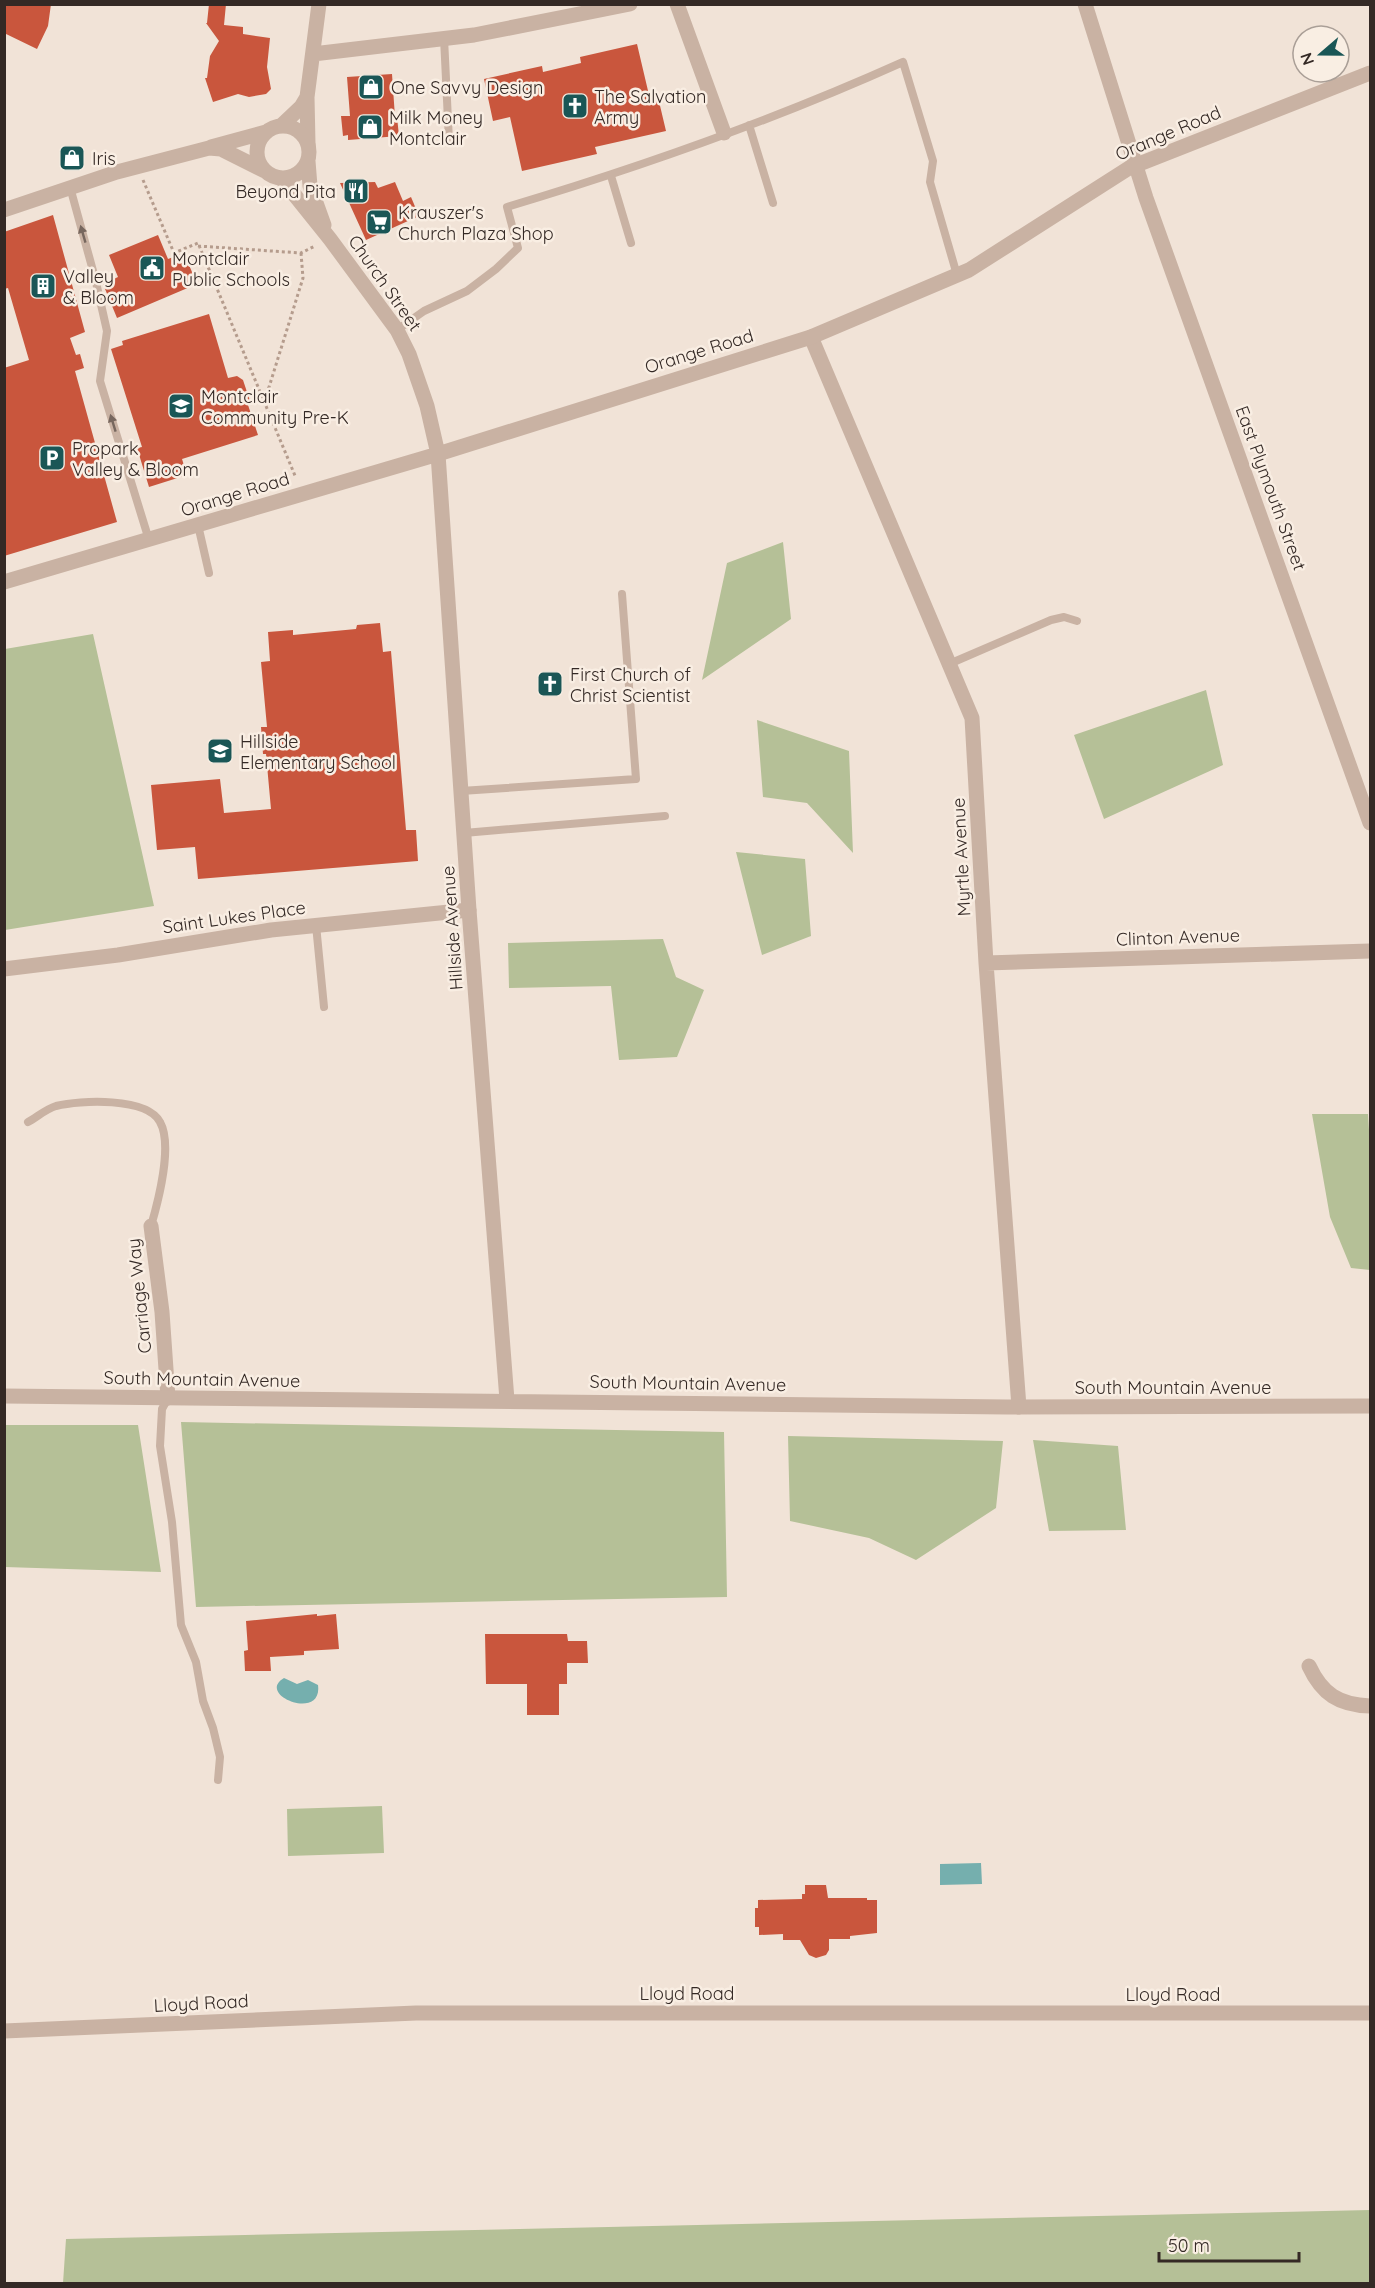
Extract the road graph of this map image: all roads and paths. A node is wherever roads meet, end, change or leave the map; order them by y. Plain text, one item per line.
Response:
1 (320, 4) edge
2 (630, 4) edge
3 (677, 4) edge
4 (1084, 4) edge
5 (572, 10) edge
6 (444, 38) junction
7 (314, 54) junction
8 (1371, 73) edge
9 (307, 97) junction
10 (282, 125) junction
11 (749, 126) junction
12 (266, 132) junction
13 (724, 134) junction
14 (449, 141) dead end
15 (308, 144) junction
16 (199, 150) junction
17 (308, 161) junction
18 (1135, 165) junction
19 (137, 166) junction
20 (265, 171) junction
21 (611, 176) junction
22 (281, 178) junction
23 (70, 187) junction
24 (773, 203) dead end
25 (4, 210) edge
26 (330, 238) junction
27 (631, 243) dead end
28 (198, 246) junction
29 (301, 253) junction
30 (957, 275) junction
31 (397, 330) junction
32 (811, 337) junction
33 (264, 401) junction
34 (438, 454) junction
35 (302, 494) junction
36 (198, 525) junction
37 (149, 540) junction
38 (210, 573) dead end
39 (4, 582) edge
40 (622, 594) dead end
41 (1077, 621) dead end
42 (950, 664) junction
43 (461, 791) junction
44 (665, 816) dead end
45 (1371, 823) edge
46 (464, 833) junction
47 (469, 910) junction
48 (316, 925) junction
49 (1371, 951) edge
50 (986, 963) junction
51 (4, 969) edge
52 (324, 1007) dead end
53 (28, 1122) dead end
54 (151, 1226) joint
55 (4, 1396) edge
56 (168, 1398) junction
57 (507, 1400) junction
58 (1371, 1406) edge
59 (1019, 1407) junction
60 (1309, 1666) dead end
61 (1371, 1706) edge
62 (218, 1780) dead end
63 (1371, 2013) edge
64 (4, 2031) edge

1 - 7 street
2 - 5 street
3 - 13 street
4 - 18 street, East Plymouth Street
5 - 6 street
6 - 7 street
6 - 14 lane
7 - 9 street
8 - 18 street, Orange Road
9 - 10 street
9 - 15 street
10 - 12 street
10 - 15 street
11 - 13 lane
11 - 24 lane
11 - 30 lane
12 - 16 street
12 - 20 street
13 - 21 lane
15 - 17 street
16 - 19 street
16 - 20 street
17 - 22 street
17 - 26 street, Church Street
18 - 30 street, Orange Road
18 - 45 street, East Plymouth Street
19 - 23 street
19 - 28 path
20 - 22 street
21 - 27 lane
21 - 31 lane
22 - 26 street, Church Street
23 - 25 street
37 -> 23 lane
26 - 29 path
26 - 31 street, Church Street
28 - 29 path
28 - 33 path
29 - 33 path
30 - 32 street, Orange Road
31 - 34 street, Church Street
32 - 34 street, Orange Road
32 - 42 street, Myrtle Avenue
33 - 35 path
34 - 35 street, Orange Road
34 - 43 street, Hillside Avenue
35 - 36 street, Orange Road
36 - 37 street, Orange Road
36 - 38 lane
37 - 39 street, Orange Road
40 - 43 lane
41 - 42 lane
42 - 50 street, Myrtle Avenue
43 - 46 street, Hillside Avenue
44 - 46 lane
46 - 47 street, Hillside Avenue
47 - 48 street, Saint Lukes Place
47 - 57 street, Hillside Avenue
48 - 51 street, Saint Lukes Place
48 - 52 lane
49 - 50 street, Clinton Avenue
50 - 59 street, Myrtle Avenue
53 - 54 lane
54 - 56 street, Carriage Way
55 - 56 street, South Mountain Avenue
56 - 57 street, South Mountain Avenue
56 - 62 lane
57 - 59 street, South Mountain Avenue
58 - 59 street, South Mountain Avenue
60 - 61 street
63 - 64 street, Lloyd Road

